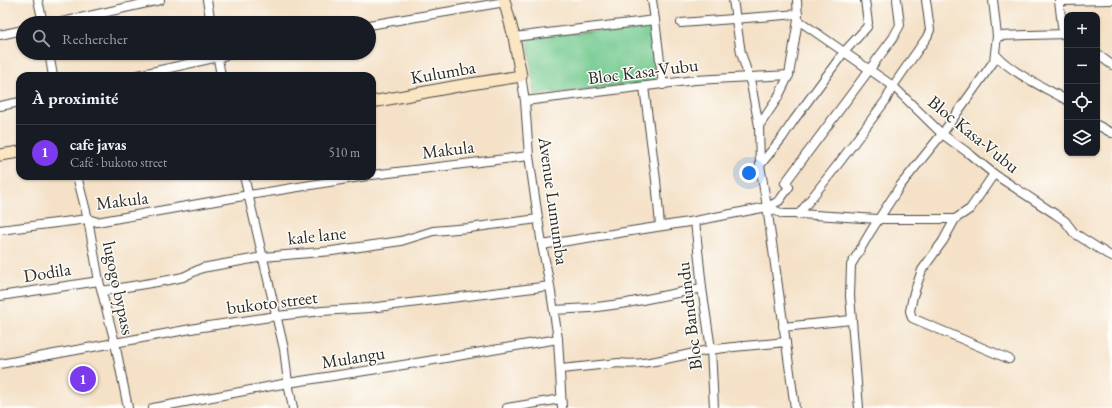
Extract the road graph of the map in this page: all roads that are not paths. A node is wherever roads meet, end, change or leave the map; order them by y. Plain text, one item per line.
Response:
1 (38, 0) edge
2 (160, 0) edge
3 (207, 0) edge
4 (652, 0) edge
5 (733, 0) edge
6 (797, 0) edge
7 (865, 0) edge
8 (897, 0) edge
9 (926, 0) edge
10 (993, 0) edge
11 (1112, 0) edge
12 (505, 1) edge
13 (1059, 1) edge
14 (41, 16) edge
15 (89, 16) edge
16 (210, 16) edge
17 (798, 17) junction
18 (735, 19) junction
19 (655, 20) junction
20 (681, 23) dead end
21 (376, 24) edge
22 (1064, 28) edge
23 (16, 32) edge
24 (1064, 34) edge
25 (0, 35) edge
26 (997, 36) junction
27 (514, 37) junction
28 (844, 52) junction
29 (996, 55) junction
30 (1100, 56) edge
31 (51, 60) edge
32 (197, 60) edge
33 (218, 60) edge
34 (1112, 65) edge
35 (869, 69) junction
36 (53, 72) edge
37 (150, 72) edge
38 (220, 72) edge
39 (789, 75) junction
40 (521, 76) junction
41 (749, 78) junction
42 (663, 85) junction
43 (893, 86) junction
44 (644, 87) junction
45 (1064, 98) edge
46 (376, 101) edge
47 (525, 101) junction
48 (16, 103) edge
49 (0, 106) edge
50 (759, 126) junction
51 (1100, 127) edge
52 (1112, 133) edge
53 (942, 134) junction
54 (16, 153) edge
55 (0, 155) edge
56 (528, 156) junction
57 (760, 165) junction
58 (994, 174) junction
59 (376, 175) edge
60 (78, 180) edge
61 (245, 180) edge
62 (341, 180) edge
63 (249, 195) junction
64 (767, 207) junction
65 (799, 214) junction
66 (88, 219) junction
67 (538, 219) junction
68 (878, 219) junction
69 (955, 219) junction
70 (695, 221) junction
71 (660, 226) junction
72 (0, 230) edge
73 (542, 245) junction
74 (1112, 256) edge
75 (264, 257) junction
76 (98, 280) junction
77 (550, 286) junction
78 (702, 288) junction
79 (102, 291) junction
80 (0, 296) edge
81 (554, 310) junction
82 (277, 316) junction
83 (851, 320) junction
84 (783, 327) junction
85 (558, 339) junction
86 (786, 342) junction
87 (115, 343) junction
88 (711, 349) junction
89 (1009, 359) dead end
90 (0, 364) edge
91 (560, 369) junction
92 (288, 383) junction
93 (561, 399) junction
94 (128, 408) edge
95 (154, 408) edge
96 (293, 408) edge
97 (507, 408) edge
98 (562, 408) edge
99 (714, 408) edge
100 (795, 408) edge
101 (858, 408) edge

1 - 14 street
2 - 15 street
3 - 16 street
4 - 19 street
5 - 18 street
6 - 17 street
7 - 28 street
8 - 35 street
9 - 43 street
10 - 26 street
11 - 13 street
12 - 21 street
12 - 27 street, Avenue Lumumba
13 - 22 street
17 - 18 street
17 - 28 street, Bloc Kasa-Vubu
17 - 39 street
18 - 20 street
18 - 41 street
19 - 27 street
19 - 42 street
23 - 25 street
24 - 26 street
26 - 29 street
27 - 40 street, Avenue Lumumba
28 - 35 street, Bloc Kasa-Vubu
28 - 57 street
29 - 45 street
29 - 53 street
30 - 34 street
31 - 36 street
32 - 37 street
33 - 38 street
35 - 43 street, Bloc Kasa-Vubu
35 - 64 street
39 - 41 street, Bloc Kasa-Vubu
39 - 50 street
40 - 46 street, Kulumba
40 - 47 street, Avenue Lumumba
41 - 42 street, Bloc Kasa-Vubu
41 - 50 street
42 - 44 street, Bloc Kasa-Vubu
43 - 53 street, Bloc Kasa-Vubu
43 - 65 street
44 - 47 street, Bloc Kasa-Vubu
44 - 71 street
47 - 56 street, Avenue Lumumba
48 - 49 street
50 - 57 street
51 - 52 street
53 - 58 street, Bloc Kasa-Vubu
53 - 68 street
54 - 55 street
56 - 59 street, Makula
56 - 67 street, Avenue Lumumba
57 - 64 street
58 - 69 street
58 - 74 street, Bloc Kasa-Vubu
60 - 66 street, lugogo bypass
61 - 63 street
62 - 63 street, Makula
63 - 66 street, Makula
63 - 75 street
64 - 65 street
64 - 70 street
64 - 84 street
65 - 68 street
66 - 72 street, Makula
66 - 76 street, lugogo bypass
67 - 73 street, Avenue Lumumba
67 - 75 street, kale lane
68 - 69 street
68 - 83 street
69 - 89 street
70 - 71 street
70 - 78 street, Bloc Bandundu
71 - 73 street
73 - 77 street, Avenue Lumumba
75 - 79 street, kale lane
75 - 82 street
76 - 79 street, lugogo bypass
76 - 80 street, Dodila
77 - 81 street, Avenue Lumumba
77 - 82 street, bukoto street
78 - 81 street
78 - 88 street, Bloc Bandundu
79 - 87 street, lugogo bypass
81 - 85 street, Avenue Lumumba
82 - 87 street, bukoto street
82 - 92 street
83 - 84 street
83 - 101 street
84 - 86 street
85 - 91 street, Avenue Lumumba
85 - 92 street, Mulangu
86 - 88 street
86 - 100 street
87 - 90 street, bukoto street
87 - 94 street, lugogo bypass
88 - 91 street
88 - 99 street, Bloc Bandundu
91 - 93 street, Avenue Lumumba
92 - 95 street, Mulangu
92 - 96 street
93 - 97 street
93 - 98 street, Avenue Lumumba

